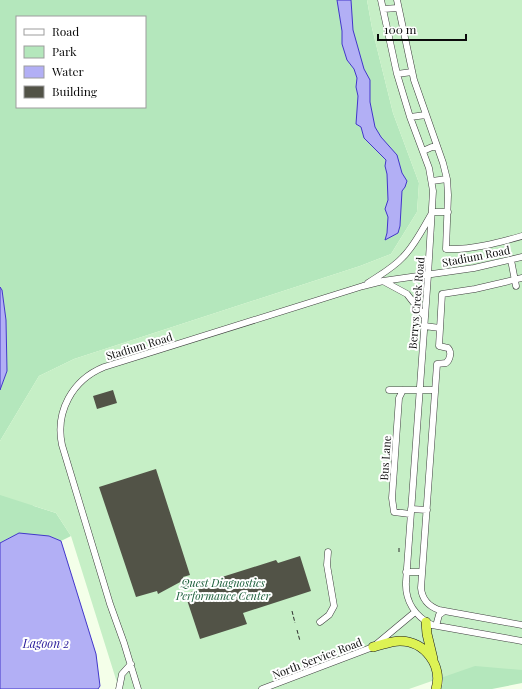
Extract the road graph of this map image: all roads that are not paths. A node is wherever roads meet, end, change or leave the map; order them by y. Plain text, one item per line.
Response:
1 (381, 0) edge
2 (397, 0) edge
3 (383, 8) junction
4 (398, 8) junction
5 (412, 72) junction
6 (397, 74) junction
7 (426, 115) junction
8 (410, 117) junction
9 (437, 147) junction
10 (423, 151) junction
11 (447, 179) junction
12 (432, 181) junction
13 (433, 212) junction
14 (448, 212) junction
15 (522, 236) edge
16 (522, 257) edge
17 (511, 260) junction
18 (428, 275) junction
19 (522, 278) edge
20 (383, 281) junction
21 (516, 283) junction
22 (363, 286) junction
23 (424, 316) junction
24 (424, 326) junction
25 (440, 328) junction
26 (389, 390) dead end
27 (402, 390) junction
28 (419, 390) junction
29 (435, 390) junction
30 (427, 510) junction
31 (411, 512) junction
32 (328, 552) dead end
33 (406, 572) junction
34 (422, 572) junction
35 (416, 612) junction
36 (443, 612) junction
37 (320, 622) dead end
38 (426, 622) junction
39 (522, 625) edge
40 (436, 626) junction
41 (522, 641) edge
42 (373, 647) junction
43 (434, 661) junction
44 (131, 664) junction
45 (137, 688) edge
46 (119, 689) edge
47 (143, 689) edge
48 (262, 689) edge
49 (436, 689) edge

1 - 3 street, Berrys Creek Road
2 - 4 street
3 - 4 street
3 - 6 street, Berrys Creek Road
4 - 5 street
5 - 6 street
5 - 7 street
6 - 8 street, Berrys Creek Road
7 - 8 street
7 - 9 street
8 - 10 street, Berrys Creek Road
9 - 10 street
9 - 11 street
10 - 12 street, Berrys Creek Road
11 - 12 street
11 - 14 street
12 - 13 street, Berrys Creek Road
13 - 14 street
13 - 18 street, Berrys Creek Road
13 - 22 street
14 - 15 street
16 - 17 street, Stadium Road
17 - 18 street, Stadium Road
17 - 21 street
18 - 20 street, Stadium Road
18 - 23 street, Berrys Creek Road
19 - 21 street
20 - 22 street, Stadium Road
20 - 23 street
21 - 25 street
22 - 44 street, Stadium Road
23 - 24 street, Berrys Creek Road
24 - 25 street
24 - 28 street, Berrys Creek Road
25 - 29 street
26 - 27 street
27 - 28 street
27 - 31 street, Bus Lane
28 - 29 street
28 - 31 street, Berrys Creek Road
29 - 30 street
30 - 31 street
30 - 34 street
31 - 33 street, Berrys Creek Road
32 - 37 street
33 - 34 street
33 - 35 street, Berrys Creek Road
34 - 36 street
35 - 38 street, Berrys Creek Road
35 - 42 street, North Service Road
36 - 39 street
36 - 40 street
38 - 40 street
38 - 43 highway
40 - 41 street
42 - 43 highway
42 - 48 street, North Service Road
43 - 49 highway
44 - 45 street, Stadium Road
44 - 46 street
45 - 47 street

